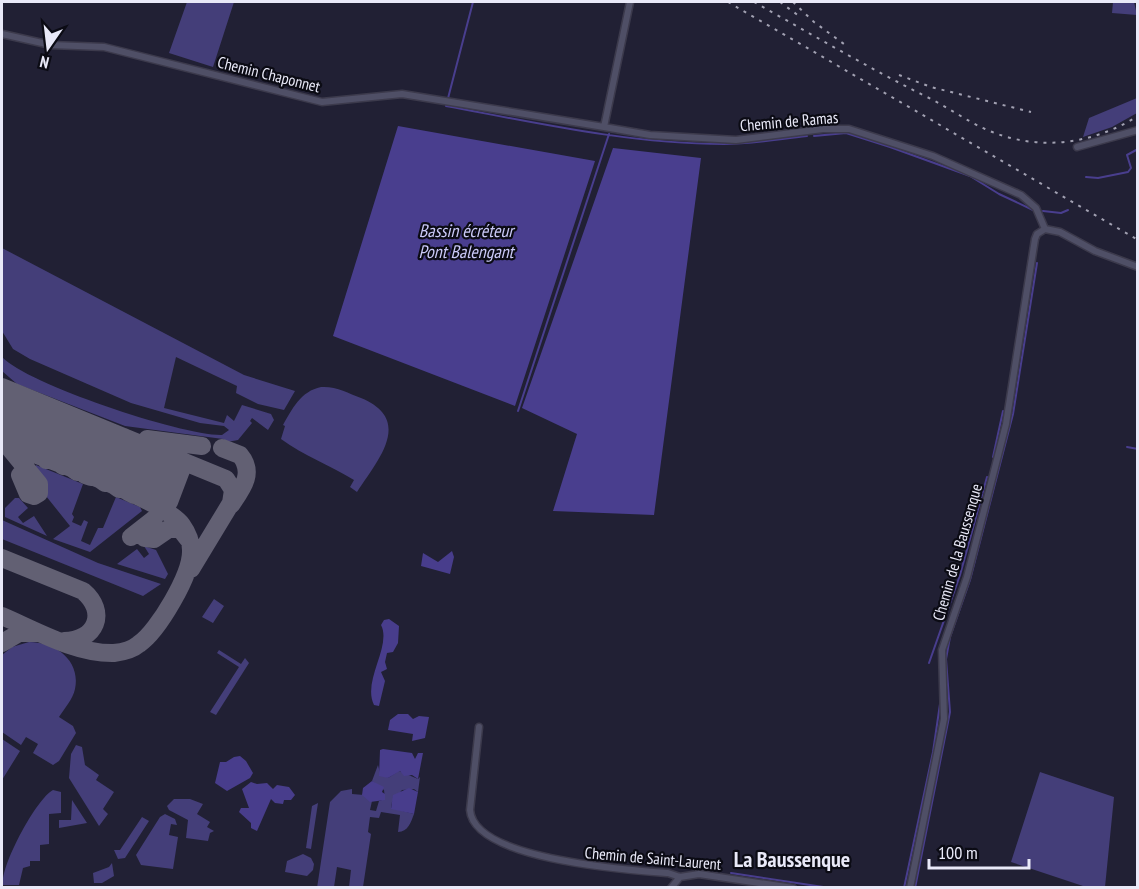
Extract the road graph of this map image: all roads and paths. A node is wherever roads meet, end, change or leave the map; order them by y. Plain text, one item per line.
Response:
1 (630, 2) edge
2 (2, 34) edge
3 (604, 127) junction
4 (1137, 130) edge
5 (1077, 147) dead end
6 (1045, 229) junction
7 (1137, 267) edge
8 (479, 727) dead end
9 (680, 877) junction
10 (671, 888) edge
11 (793, 888) edge
12 (910, 888) edge

1 - 3 street
2 - 3 street, Chemin Chaponnet
3 - 6 street, Chemin de Ramas
4 - 5 street
6 - 7 street
6 - 12 street, Chemin de la Baussenque
8 - 9 street, Chemin de Saint-Laurent
9 - 10 street
9 - 11 street, Chemin de Saint-Laurent

